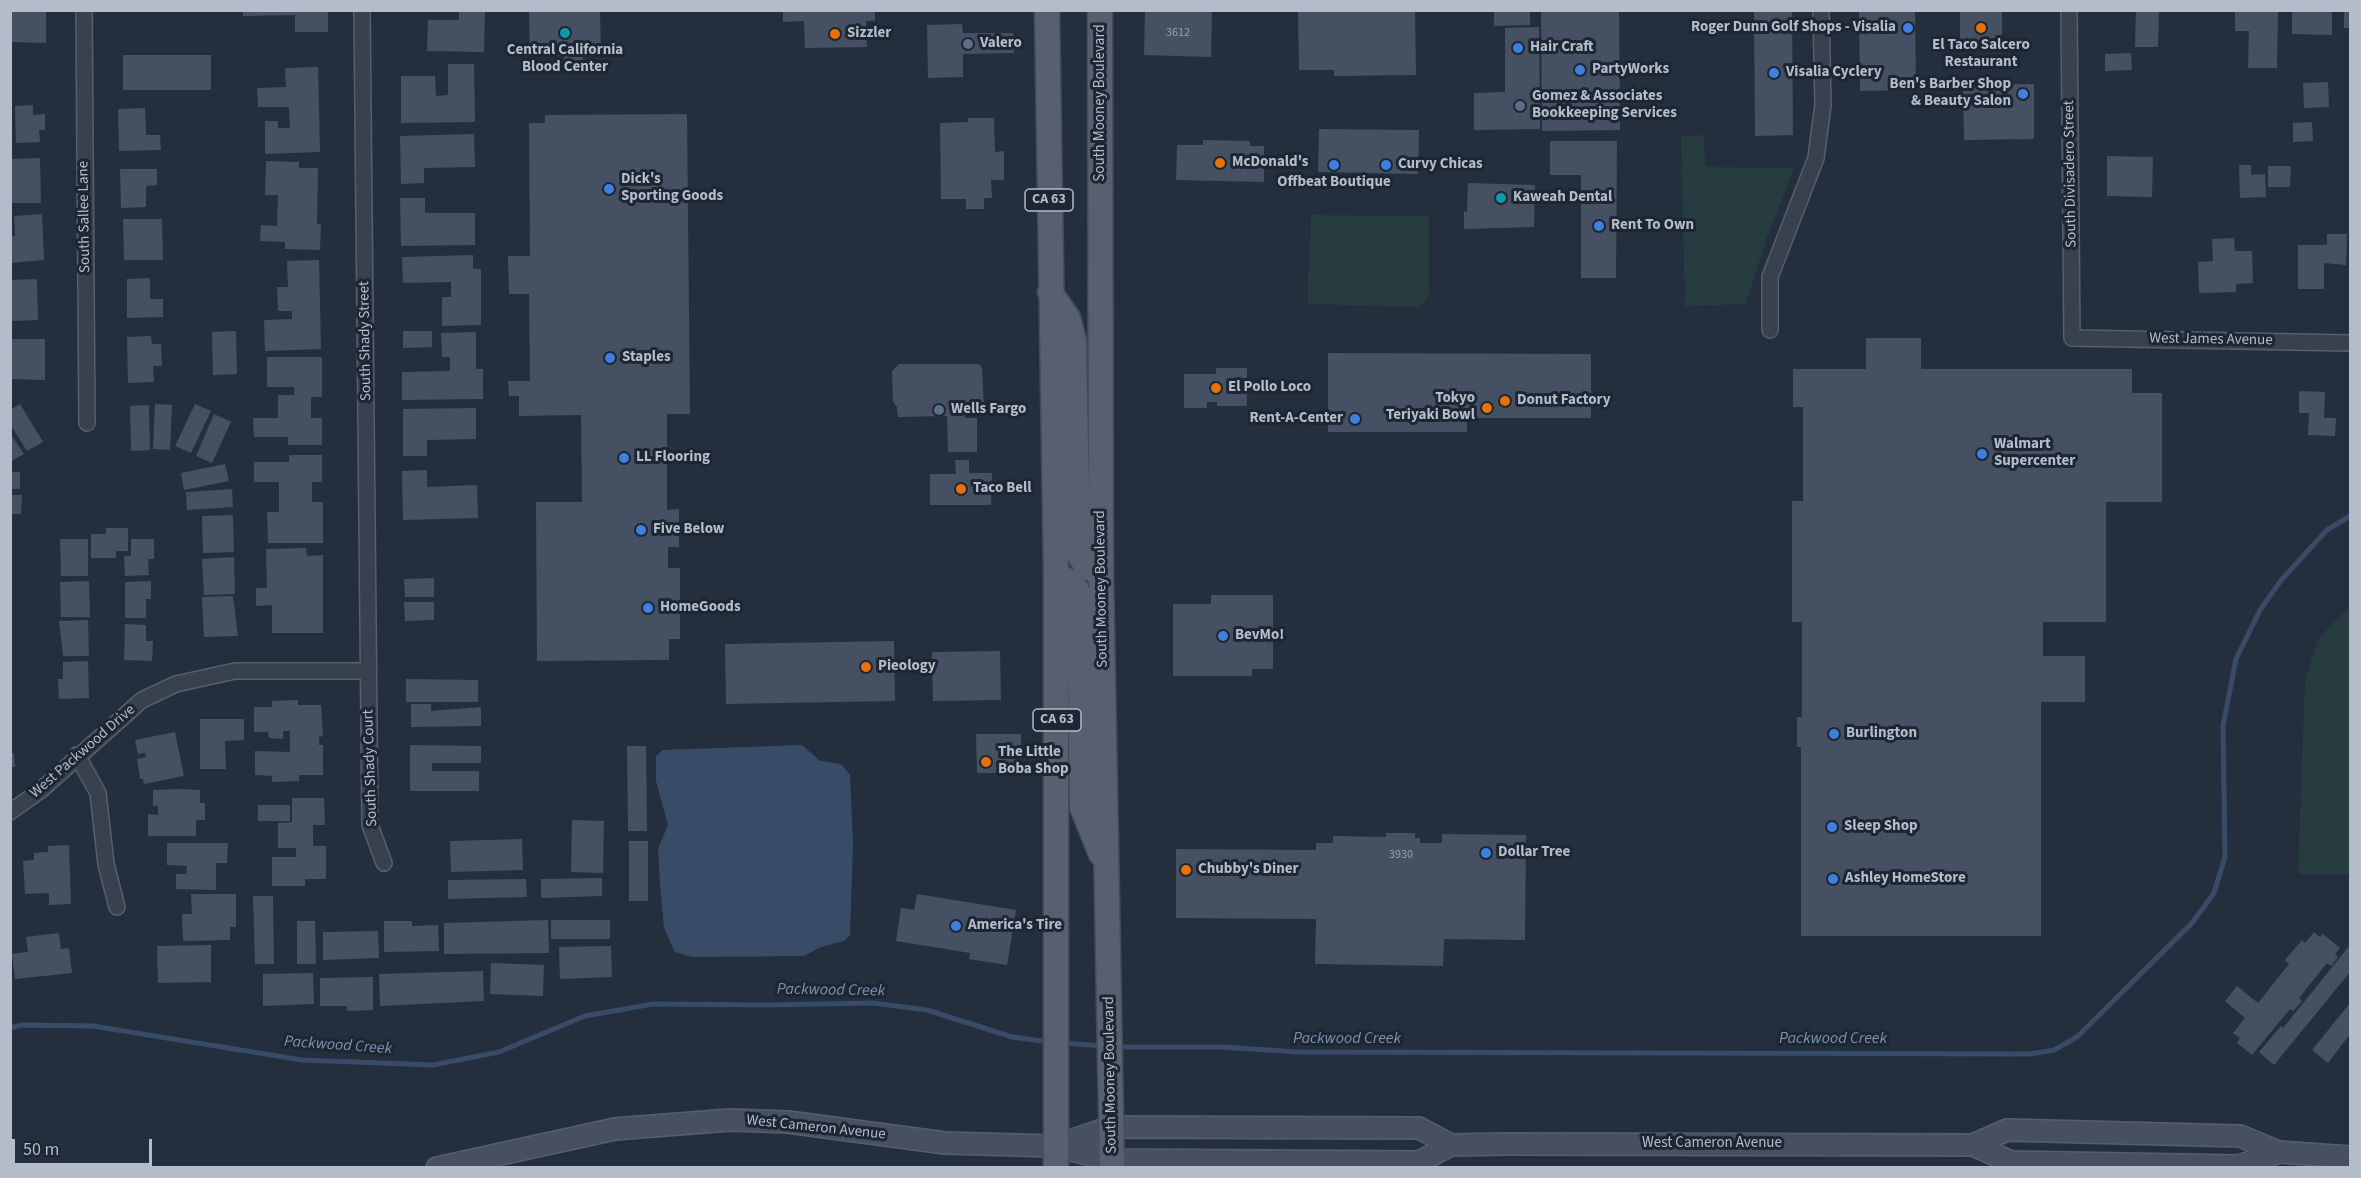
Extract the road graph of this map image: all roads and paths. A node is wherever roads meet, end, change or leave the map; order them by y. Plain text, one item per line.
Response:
1 (84, 10) edge
2 (362, 10) edge
3 (1047, 10) edge
4 (1100, 10) edge
5 (1821, 10) edge
6 (2069, 10) edge
7 (1050, 292) junction
8 (1770, 330) dead end
9 (2072, 338) joint
10 (2350, 342) edge
11 (87, 423) dead end
12 (1101, 573) junction
13 (1056, 575) junction
14 (369, 671) junction
15 (77, 755) junction
16 (10, 812) edge
17 (384, 863) dead end
18 (1107, 869) junction
19 (117, 907) dead end
20 (1111, 1127) junction
21 (1451, 1145) junction
22 (1973, 1145) junction
23 (2278, 1152) junction
24 (1055, 1157) edge
25 (2350, 1157) edge
26 (1112, 1164) edge
27 (437, 1167) edge

1 - 11 street, South Sallee Lane
2 - 14 street, South Shady Street
3 - 7 main road, CA 63
4 - 12 main road, South Mooney Boulevard / CA 63
5 - 8 street
6 - 9 street, South Divisadero Street
7 - 12 main road
7 - 13 main road, CA 63
9 - 10 street, West James Avenue
12 - 18 main road, South Mooney Boulevard / CA 63
13 - 18 main road
13 - 24 main road, CA 63
14 - 15 street, West Packwood Drive
14 - 17 street, South Shady Court
15 - 16 street, West Packwood Drive
15 - 19 street
18 - 20 main road, South Mooney Boulevard / CA 63
20 - 21 street, West Cameron Avenue
20 - 24 street, West Cameron Avenue
20 - 26 main road, South Mooney Boulevard / CA 63
21 - 22 street, West Cameron Avenue
21 - 26 street, West Cameron Avenue
22 - 23 street, West Cameron Avenue
22 - 23 street, West Cameron Avenue
23 - 25 street, West Cameron Avenue
24 - 26 street, West Cameron Avenue
24 - 27 street, West Cameron Avenue

